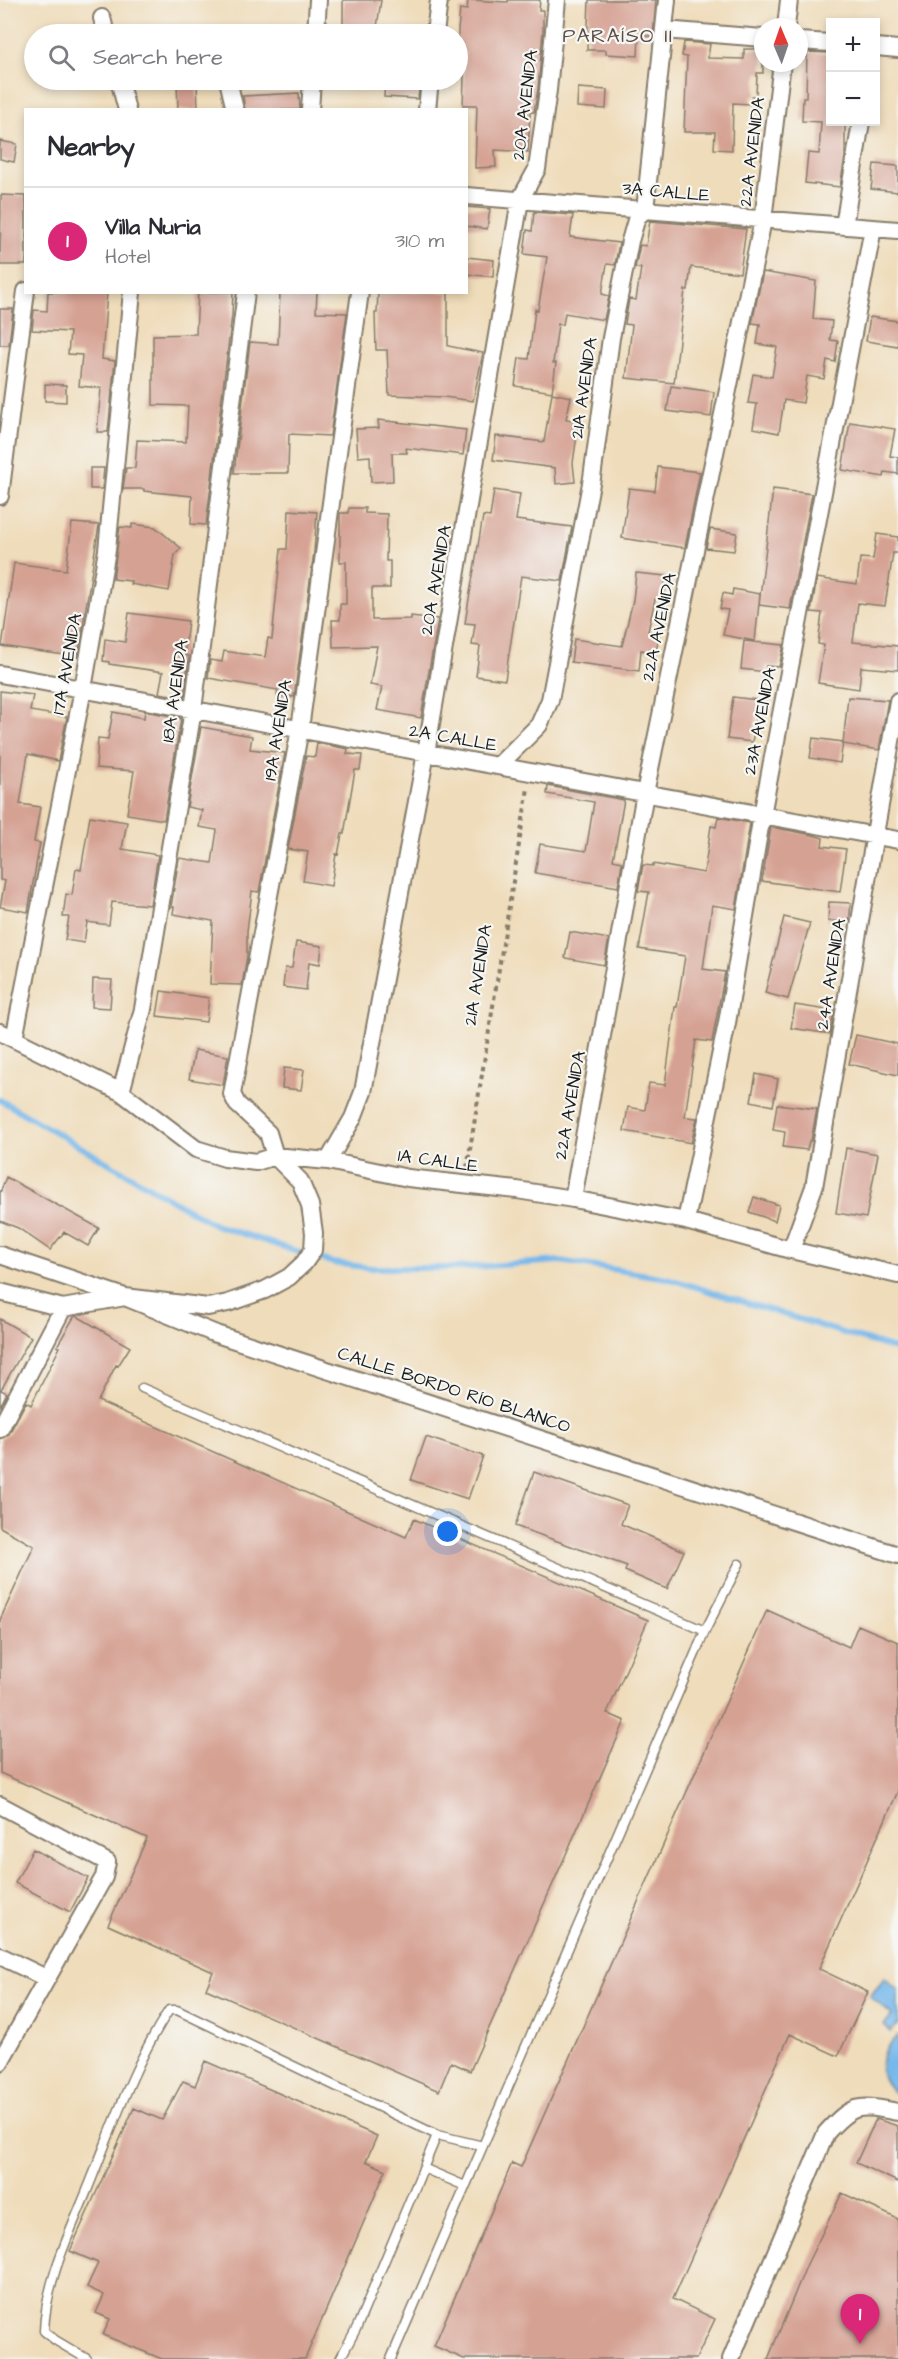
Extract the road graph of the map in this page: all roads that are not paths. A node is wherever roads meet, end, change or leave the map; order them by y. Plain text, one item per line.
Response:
1 (318, 0) edge
2 (438, 0) edge
3 (557, 0) edge
4 (667, 0) edge
5 (789, 0) edge
6 (787, 18) edge
7 (317, 24) edge
8 (436, 24) edge
9 (664, 30) junction
10 (754, 37) edge
11 (808, 42) edge
12 (826, 44) edge
13 (880, 47) edge
14 (898, 49) edge
15 (781, 72) edge
16 (122, 90) edge
17 (230, 90) edge
18 (311, 90) edge
19 (429, 90) edge
20 (126, 108) edge
21 (235, 108) edge
22 (310, 108) edge
23 (427, 108) edge
24 (860, 126) edge
25 (468, 196) edge
26 (520, 200) junction
27 (645, 210) junction
28 (763, 219) junction
29 (844, 226) junction
30 (873, 228) junction
31 (898, 230) edge
32 (26, 294) edge
33 (132, 294) edge
34 (246, 294) edge
35 (360, 294) edge
36 (0, 496) edge
37 (0, 674) edge
38 (83, 689) junction
39 (898, 701) edge
40 (193, 710) junction
41 (300, 729) junction
42 (426, 753) junction
43 (498, 766) junction
44 (645, 793) junction
45 (762, 815) junction
46 (873, 836) junction
47 (898, 840) edge
48 (7, 1036) edge
49 (120, 1092) junction
50 (275, 1156) junction
51 (328, 1161) junction
52 (573, 1199) junction
53 (686, 1221) junction
54 (792, 1250) junction
55 (0, 1254) edge
56 (898, 1275) edge
57 (0, 1292) edge
58 (125, 1297) junction
59 (63, 1308) junction
60 (142, 1388) dead end
61 (0, 1429) edge
62 (898, 1555) edge
63 (739, 1564) dead end
64 (705, 1631) junction
65 (0, 1805) edge
66 (0, 1956) edge
67 (46, 1978) junction
68 (0, 2062) edge
69 (898, 2112) edge
70 (437, 2135) junction
71 (483, 2146) junction
72 (423, 2168) junction
73 (465, 2186) junction
74 (87, 2359) edge
75 (340, 2359) edge
76 (391, 2359) edge
77 (731, 2359) edge

1 - 7 street
2 - 8 street
3 - 26 street, 20A AVENIDA
4 - 9 street, 21A AVENIDA
5 - 6 street
9 - 10 street
9 - 27 street, 21A AVENIDA
11 - 12 street
13 - 14 street
15 - 28 street, 22A AVENIDA
16 - 20 street
17 - 21 street
18 - 22 street
19 - 23 street
24 - 29 street
25 - 26 street, 3A CALLE
26 - 27 street, 3A CALLE
26 - 42 street, 20A AVENIDA
27 - 28 street, 3A CALLE
27 - 43 street, 21A AVENIDA
28 - 29 street, 3A CALLE
28 - 44 street, 22A AVENIDA
29 - 30 street, 3A CALLE
30 - 31 street, 3A CALLE
30 - 45 street, 23A AVENIDA
32 - 36 street
33 - 38 street, 17A AVENIDA
34 - 40 street, 18A AVENIDA
35 - 41 street, 19A AVENIDA
37 - 38 street, 2A CALLE
38 - 40 street, 2A CALLE
38 - 48 street, 17A AVENIDA
39 - 46 street, 24A AVENIDA
40 - 41 street, 2A CALLE
40 - 49 street, 18A AVENIDA
41 - 42 street, 2A CALLE
41 - 50 street, 19A AVENIDA
42 - 43 street, 2A CALLE
42 - 51 street, 20A AVENIDA
43 - 44 street, 2A CALLE
44 - 45 street, 2A CALLE
44 - 52 street, 22A AVENIDA
45 - 46 street, 2A CALLE
45 - 53 street, 23A AVENIDA
46 - 47 street, 2A CALLE
46 - 54 street, 24A AVENIDA
48 - 49 street, 1A CALLE
49 - 50 street, 1A CALLE
50 - 51 street, 1A CALLE
50 - 58 street
51 - 52 street, 1A CALLE
52 - 53 street, 1A CALLE
53 - 54 street, 1A CALLE
54 - 56 street, 1A CALLE
55 - 58 street, CALLE BORDO RÍO BLANCO
57 - 59 street
58 - 59 street
58 - 62 street, CALLE BORDO RÍO BLANCO
59 - 61 street
60 - 64 lane
63 - 64 lane
64 - 71 lane
65 - 67 street
66 - 67 street
67 - 68 street
69 - 77 street
70 - 71 lane
70 - 72 lane
70 - 74 lane
71 - 73 lane
72 - 73 lane
72 - 75 lane
73 - 76 lane

